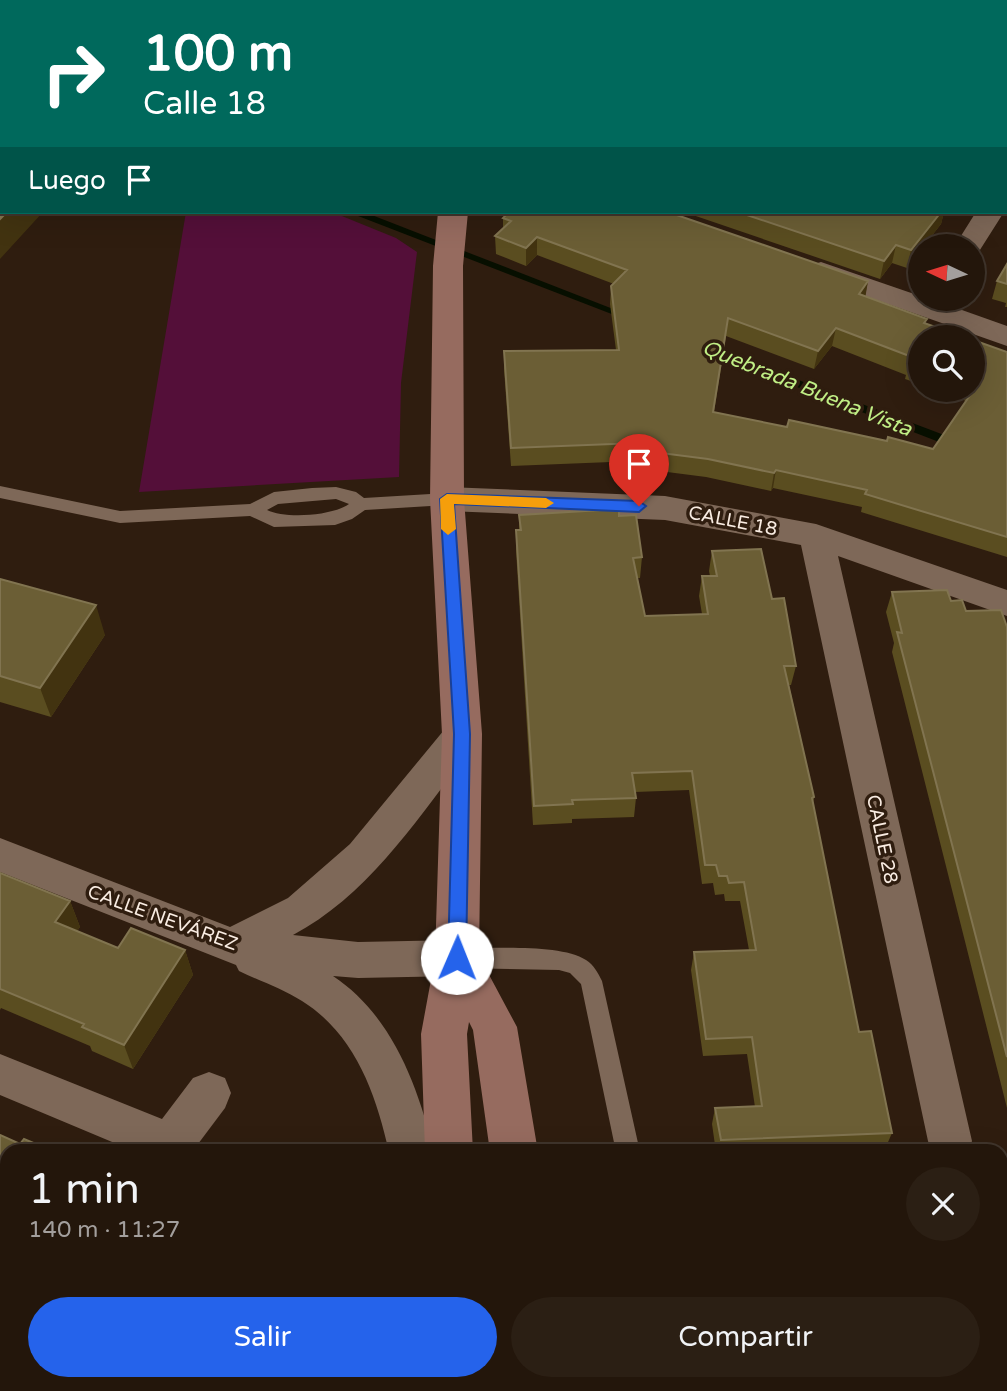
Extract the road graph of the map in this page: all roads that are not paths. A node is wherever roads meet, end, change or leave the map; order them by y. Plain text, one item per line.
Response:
1 (989, 214) edge
2 (452, 220) edge
3 (976, 234) edge
4 (796, 262) edge
5 (908, 297) edge
6 (949, 312) edge
7 (1007, 337) edge
8 (0, 492) edge
9 (447, 499) junction
10 (361, 505) junction
11 (253, 510) junction
12 (816, 536) junction
13 (1007, 603) edge
14 (462, 734) junction
15 (0, 855) edge
16 (232, 946) junction
17 (457, 958) junction
18 (0, 1074) edge
19 (209, 1093) dead end
20 (950, 1141) dead end
21 (410, 1144) edge
22 (449, 1144) edge
23 (513, 1144) edge
24 (626, 1144) edge

1 - 3 street
2 - 9 street
4 - 5 street
6 - 7 street
8 - 11 lane
9 - 10 lane
9 - 12 street, CALLE 18
9 - 14 street
10 - 11 lane
10 - 11 lane
12 - 13 street, CALLE 18
12 - 20 street, CALLE 28
14 - 16 street
14 - 17 street
15 - 16 street, CALLE NEVÁREZ
16 - 17 street, CALLE NEVÁREZ
16 - 21 street
17 - 22 street
17 - 23 street
17 - 24 lane
18 - 19 street

